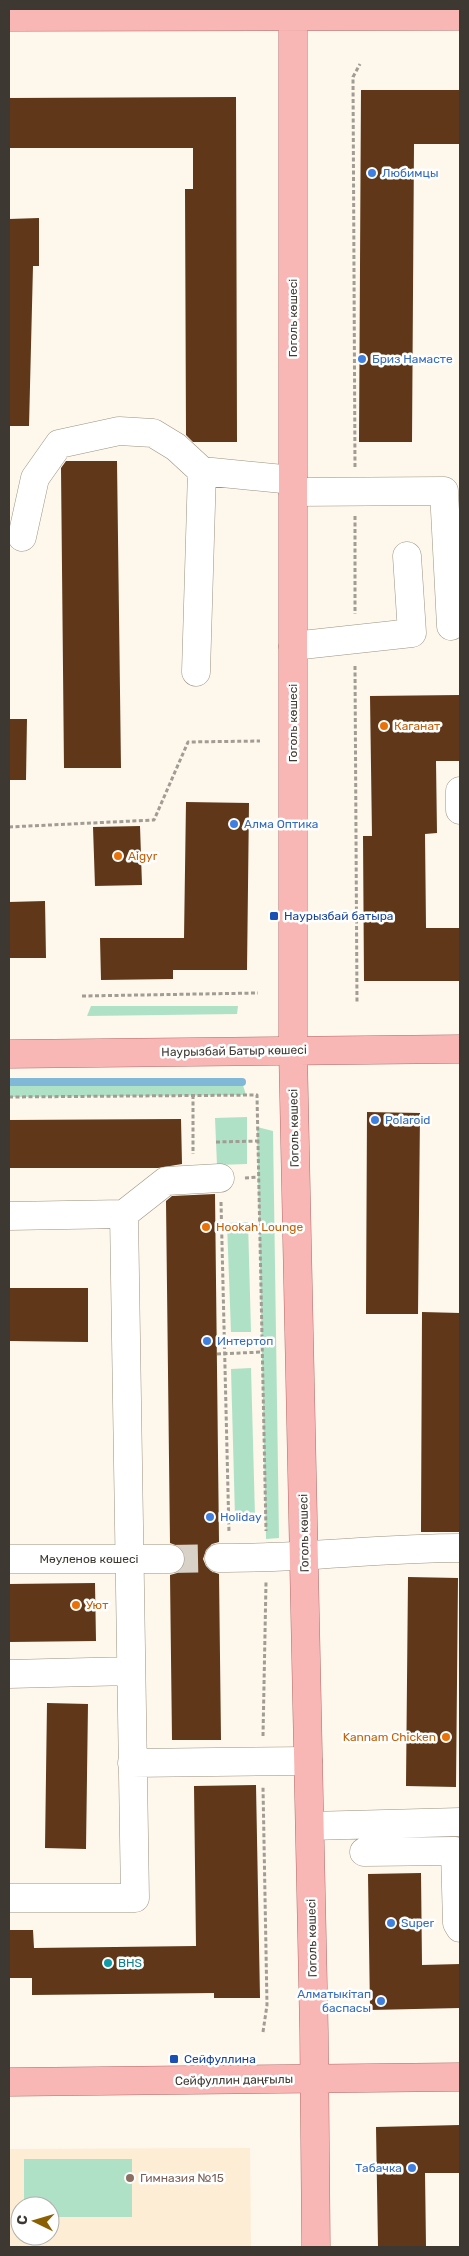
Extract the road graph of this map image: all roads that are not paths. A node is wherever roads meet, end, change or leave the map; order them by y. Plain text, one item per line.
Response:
1 (80, 13) edge
2 (293, 13) edge
3 (460, 16) edge
4 (9, 17) edge
5 (202, 471) junction
6 (293, 486) junction
7 (22, 537) dead end
8 (407, 556) dead end
9 (451, 626) dead end
10 (293, 646) junction
11 (196, 672) dead end
12 (460, 791) edge
13 (460, 810) edge
14 (460, 1049) edge
15 (292, 1051) junction
16 (9, 1054) edge
17 (207, 1179) road end
18 (124, 1214) junction
19 (9, 1216) edge
20 (224, 1548) tunnel mouth
21 (460, 1548) edge
22 (304, 1554) junction
23 (9, 1559) edge
24 (130, 1559) junction
25 (170, 1559) tunnel mouth
26 (131, 1671) junction
27 (9, 1674) edge
28 (308, 1761) junction
29 (132, 1763) junction
30 (460, 1822) edge
31 (310, 1826) junction
32 (364, 1852) dead end
33 (9, 1898) edge
34 (459, 1912) edge
35 (460, 2077) edge
36 (315, 2079) junction
37 (9, 2082) edge
38 (316, 2247) edge

1 - 2 main road
1 - 4 main road
2 - 3 main road
2 - 6 main road, Гоголь көшесі
5 - 6 lane
5 - 7 lane
5 - 11 lane
6 - 9 lane
6 - 10 main road, Гоголь көшесі
8 - 10 lane
10 - 15 main road, Гоголь көшесі
12 - 13 lane
14 - 15 main road, Наурызбай Батыр көшесі
15 - 16 main road, Наурызбай Батыр көшесі
15 - 22 main road, Гоголь көшесі
17 - 18 lane
18 - 19 lane
18 - 24 lane
20 - 22 lane
21 - 22 lane
22 - 28 main road, Гоголь көшесі
23 - 24 lane, Мәуленов көшесі
24 - 25 lane, Мәуленов көшесі
24 - 26 lane
26 - 27 lane
26 - 29 lane
28 - 29 lane
28 - 31 main road, Гоголь көшесі
29 - 33 lane
30 - 31 lane
31 - 36 main road, Гоголь көшесі
32 - 34 lane
35 - 36 main road, Сейфуллин даңғылы
36 - 37 main road, Сейфуллин даңғылы
36 - 38 main road, Гоголь көшесі

